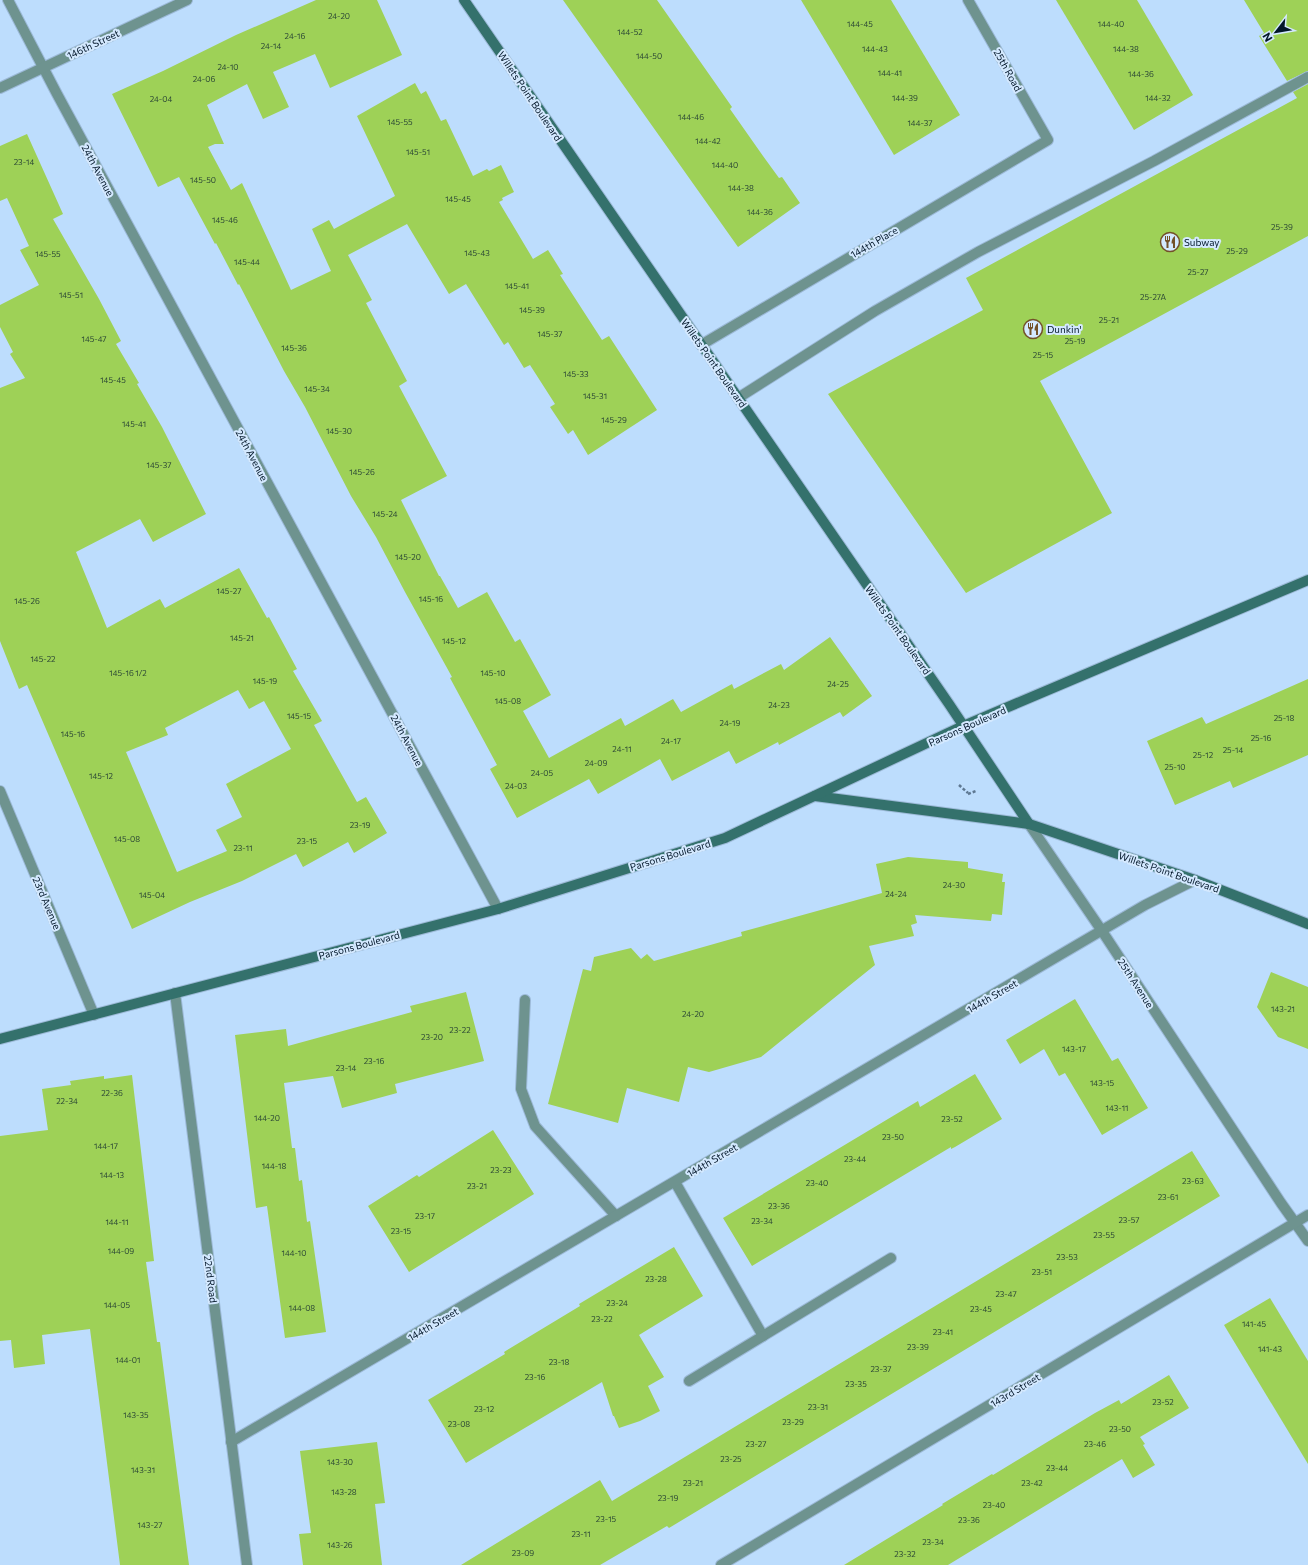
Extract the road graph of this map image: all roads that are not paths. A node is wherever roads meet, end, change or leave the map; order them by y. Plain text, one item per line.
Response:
1 (8, 0) edge
2 (187, 0) edge
3 (464, 0) edge
4 (968, 0) edge
5 (43, 67) junction
6 (1308, 77) edge
7 (0, 88) edge
8 (1048, 140) joint
9 (701, 345) junction
10 (738, 398) junction
11 (1308, 580) edge
12 (964, 726) junction
13 (0, 791) edge
14 (815, 796) junction
15 (1029, 824) junction
16 (1195, 880) junction
17 (498, 909) junction
18 (1308, 924) edge
19 (1102, 931) junction
20 (175, 993) junction
21 (525, 1000) dead end
22 (94, 1015) junction
23 (0, 1039) edge
24 (675, 1182) junction
25 (1308, 1215) edge
26 (616, 1216) junction
27 (1295, 1223) junction
28 (1308, 1240) edge
29 (890, 1258) dead end
30 (763, 1336) junction
31 (689, 1380) dead end
32 (232, 1442) junction
33 (247, 1565) edge
34 (721, 1565) edge

1 - 5 street, 24th Avenue
2 - 5 street, 146th Street
3 - 9 street, Willets Point Boulevard
4 - 8 street, 25th Road
5 - 7 street, 146th Street
5 - 17 street, 24th Avenue
6 - 10 street
8 - 9 street, 144th Place
9 - 10 street, Willets Point Boulevard
10 - 12 street, Willets Point Boulevard
11 - 12 street, Parsons Boulevard
12 - 14 street, Parsons Boulevard
12 - 15 street, 25th Avenue
13 - 22 street, 23rd Avenue
14 - 15 street, Willets Point Boulevard
14 - 17 street, Parsons Boulevard
15 - 16 street, Willets Point Boulevard
15 - 19 street, 25th Avenue
16 - 18 street, Willets Point Boulevard
16 - 19 street, 144th Street
17 - 20 street, Parsons Boulevard
19 - 24 street, 144th Street
19 - 27 street, 25th Avenue
20 - 22 street, Parsons Boulevard
20 - 32 street, 22nd Road
21 - 26 street
22 - 23 street, Parsons Boulevard
24 - 26 street, 144th Street
24 - 30 street
25 - 27 street, 143rd Street
26 - 32 street, 144th Street
27 - 28 street, 25th Avenue
27 - 34 street, 143rd Street
29 - 30 street
30 - 31 street
32 - 33 street, 22nd Road

